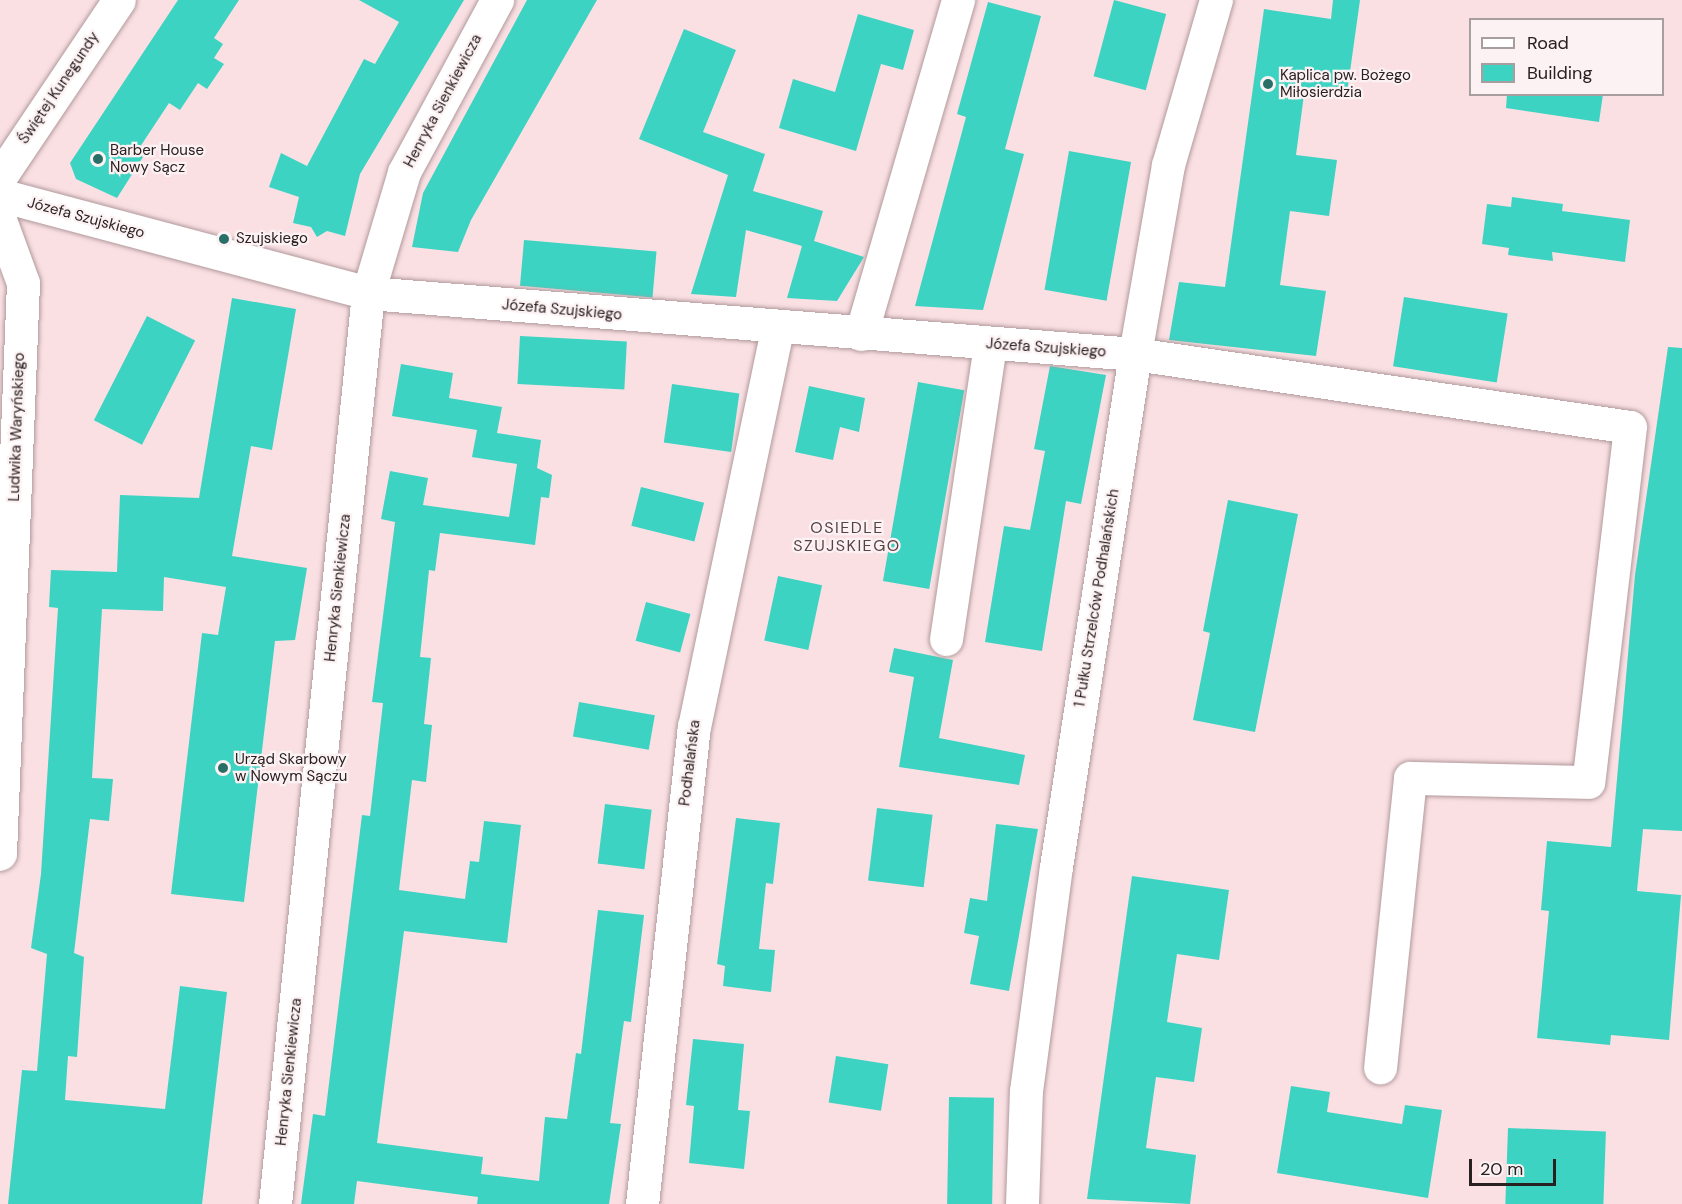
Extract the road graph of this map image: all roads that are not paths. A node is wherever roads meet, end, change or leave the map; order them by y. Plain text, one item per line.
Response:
1 (119, 0) edge
2 (497, 0) edge
3 (958, 0) edge
4 (1216, 0) edge
5 (0, 177) edge
6 (0, 195) edge
7 (0, 220) edge
8 (368, 293) junction
9 (777, 328) junction
10 (861, 334) junction
11 (990, 343) junction
12 (1135, 354) junction
13 (946, 639) dead end
14 (0, 854) edge
15 (1380, 1067) dead end
16 (275, 1204) edge
17 (642, 1204) edge
18 (1022, 1204) edge

1 - 5 street, Świętej Kunegundy
2 - 8 street, Henryka Sienkiewicza
3 - 10 street
4 - 12 street, 1 Pułku Strzelców Podhalańskich
6 - 8 street, Józefa Szujskiego
7 - 14 street, Ludwika Waryńskiego
8 - 9 street, Józefa Szujskiego
8 - 16 street, Henryka Sienkiewicza
9 - 10 street, Józefa Szujskiego
9 - 17 street, Podhalańska
10 - 11 street, Józefa Szujskiego
11 - 12 street, Józefa Szujskiego
11 - 13 street
12 - 15 street, Józefa Szujskiego
12 - 18 street, 1 Pułku Strzelców Podhalańskich

